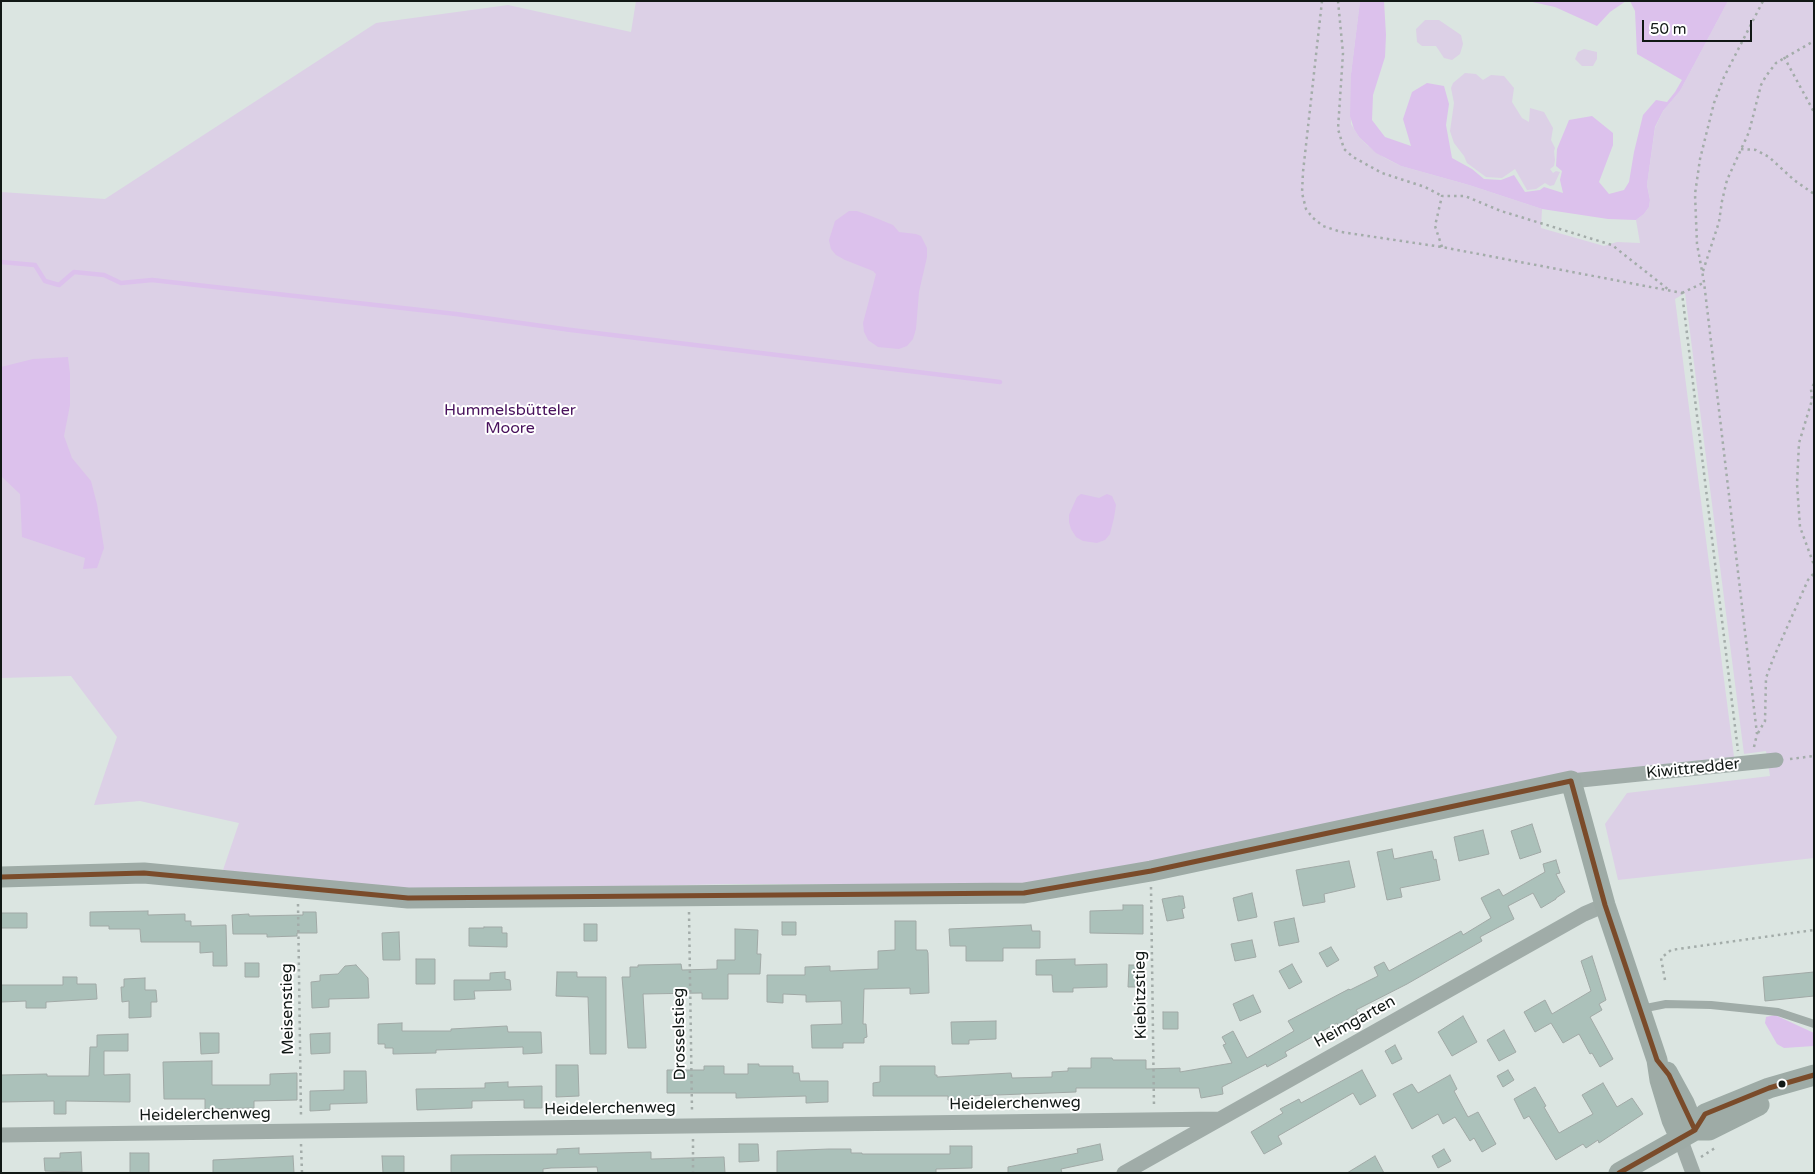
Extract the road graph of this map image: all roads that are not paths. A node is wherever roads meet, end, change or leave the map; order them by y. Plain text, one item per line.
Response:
1 (1776, 760) road end
2 (1571, 781) junction
3 (1, 877) edge
4 (1605, 905) junction
5 (1640, 1009) junction
6 (1814, 1024) edge
7 (1808, 1078) edge
8 (1219, 1119) junction
9 (1687, 1134) junction
10 (1, 1135) edge
11 (1124, 1173) edge
12 (1619, 1173) edge
13 (1693, 1173) edge

1 - 2 street, Kiwittredder
2 - 3 street, Kiwittredder
2 - 4 street
4 - 5 street
4 - 8 street, Heimgarten
5 - 6 lane
5 - 9 street
7 - 9 street
8 - 10 street, Heidelerchenweg
8 - 11 street, Heimgarten
9 - 12 street
9 - 13 street

